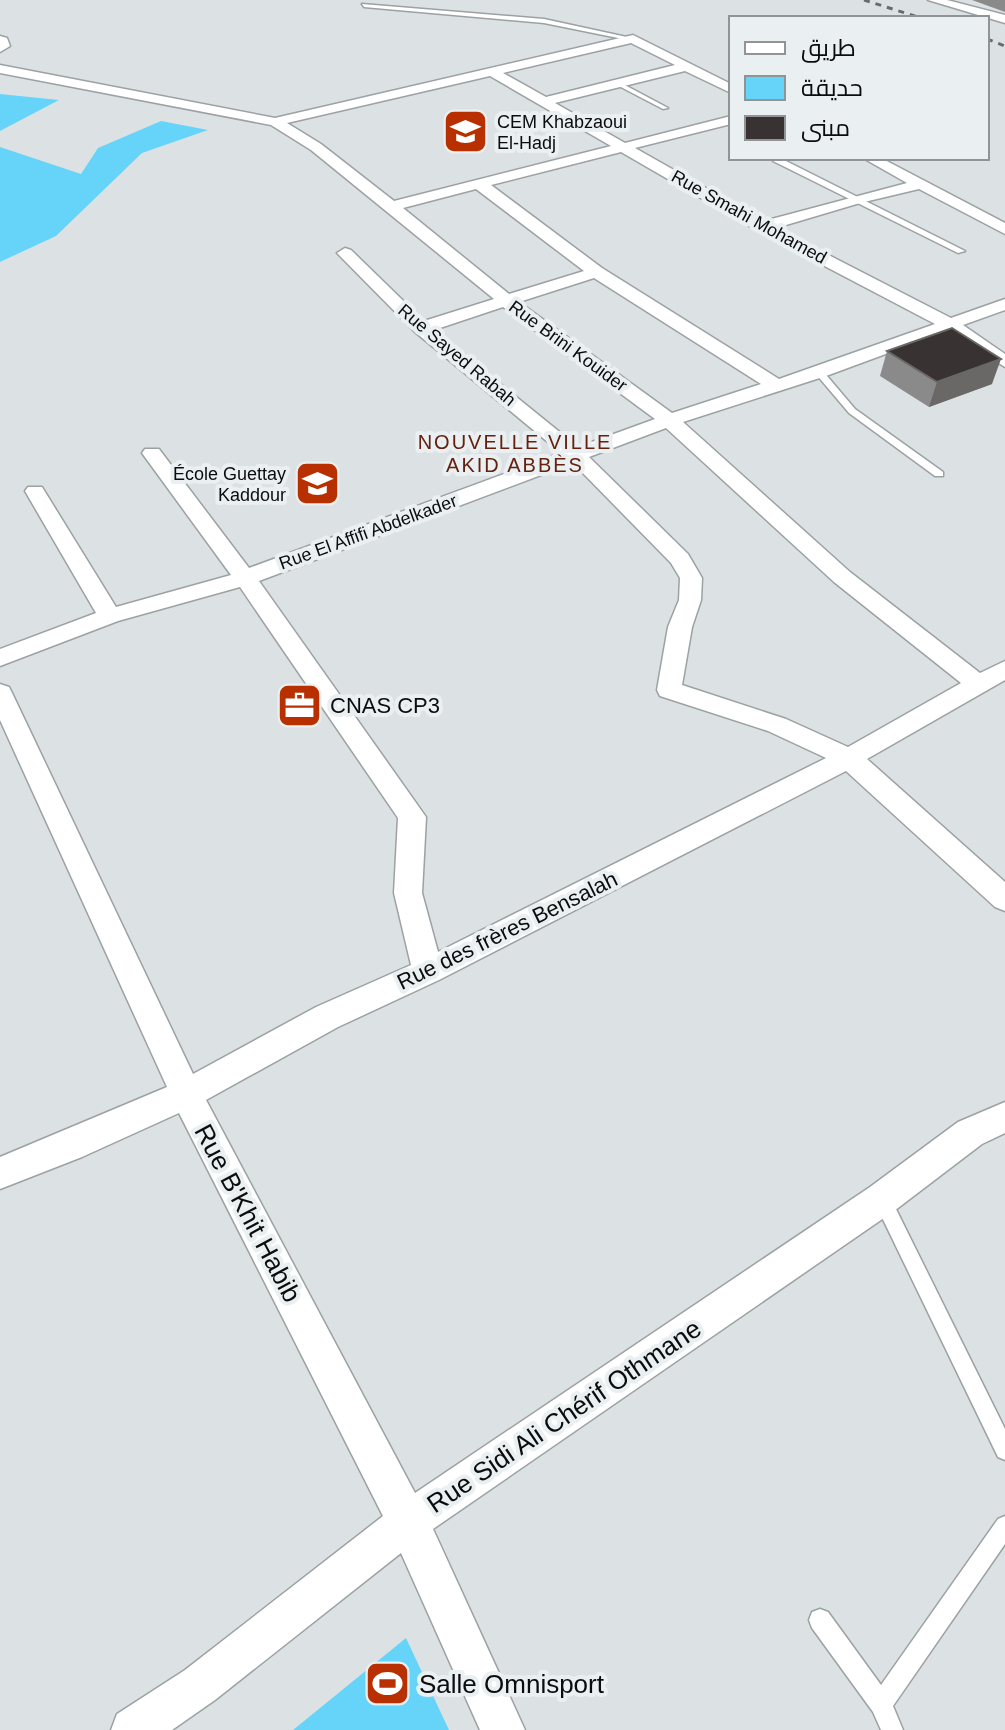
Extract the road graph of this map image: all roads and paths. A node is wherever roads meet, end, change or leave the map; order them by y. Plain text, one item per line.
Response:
1 (934, 0) edge
2 (364, 5) dead end
3 (1005, 19) edge
4 (633, 39) junction
5 (29, 60) dead end
6 (688, 66) junction
7 (0, 69) edge
8 (492, 72) junction
9 (619, 84) junction
10 (729, 88) edge
11 (116, 89) junction
12 (543, 102) junction
13 (665, 108) dead end
14 (729, 121) edge
15 (275, 122) junction
16 (624, 147) junction
17 (778, 160) edge
18 (874, 160) edge
19 (478, 183) junction
20 (923, 184) junction
21 (856, 199) junction
22 (391, 206) junction
23 (762, 227) junction
24 (1005, 229) edge
25 (961, 251) dead end
26 (345, 253) dead end
27 (596, 272) junction
28 (506, 301) junction
29 (1005, 304) edge
30 (949, 324) junction
31 (421, 328) junction
32 (1005, 362) edge
33 (819, 372) junction
34 (777, 386) junction
35 (669, 420) junction
36 (152, 453) dead end
37 (576, 455) junction
38 (939, 474) dead end
39 (35, 491) dead end
40 (245, 578) junction
41 (110, 616) junction
42 (0, 658) edge
43 (1005, 669) edge
44 (977, 683) junction
45 (0, 693) edge
46 (849, 758) junction
47 (1005, 899) edge
48 (428, 971) junction
49 (186, 1094) junction
50 (1005, 1117) edge
51 (0, 1173) edge
52 (882, 1199) junction
53 (1005, 1450) edge
54 (408, 1522) junction
55 (1005, 1526) edge
56 (820, 1620) dead end
57 (881, 1704) junction
58 (133, 1730) edge
59 (503, 1730) edge
60 (892, 1730) edge

1 - 3 street
2 - 4 lane
4 - 6 street
4 - 8 street
5 - 11 street
6 - 9 street
6 - 10 street
7 - 11 street
8 - 12 street, Rue Smahi Mohamed
8 - 15 street
9 - 12 street
9 - 13 lane
11 - 15 street, Rue Brini Kouider
12 - 16 street, Rue Smahi Mohamed
14 - 16 street
15 - 22 street, Rue Brini Kouider
16 - 19 street
16 - 23 street, Rue Smahi Mohamed
17 - 21 lane
18 - 20 street
19 - 22 street
19 - 27 street
20 - 21 street
20 - 24 street
21 - 23 street
21 - 25 lane
22 - 28 street, Rue Brini Kouider
23 - 30 street, Rue Smahi Mohamed
26 - 31 street, Rue Sayed Rabah
27 - 28 street
27 - 34 street
28 - 31 street
28 - 35 street, Rue Brini Kouider
29 - 30 street, Rue El Affifi Abdelkader
30 - 32 street, Rue Smahi Mohamed
30 - 33 street, Rue El Affifi Abdelkader
31 - 37 street, Rue Sayed Rabah
33 - 34 street, Rue El Affifi Abdelkader
33 - 38 lane
34 - 35 street, Rue El Affifi Abdelkader
35 - 37 street, Rue El Affifi Abdelkader
35 - 44 street, Rue Brini Kouider
36 - 40 street
37 - 40 street, Rue El Affifi Abdelkader
37 - 46 street, Rue Sayed Rabah
39 - 41 street
40 - 41 street, Rue El Affifi Abdelkader
40 - 48 street
41 - 42 street, Rue El Affifi Abdelkader
43 - 44 street, Rue des frères Bensalah
44 - 46 street, Rue des frères Bensalah
45 - 49 street, Rue B'Khit Habib
46 - 47 street
46 - 48 street, Rue des frères Bensalah
48 - 49 street, Rue des frères Bensalah
49 - 51 street, Rue des frères Bensalah
49 - 54 street, Rue B'Khit Habib
50 - 52 street, Rue Sidi Ali Chérif Othmane
52 - 53 lane
52 - 54 street, Rue Sidi Ali Chérif Othmane
54 - 58 street, Rue Sidi Ali Chérif Othmane
54 - 59 street, Rue B'Khit Habib
55 - 57 lane
56 - 57 lane
57 - 60 lane

